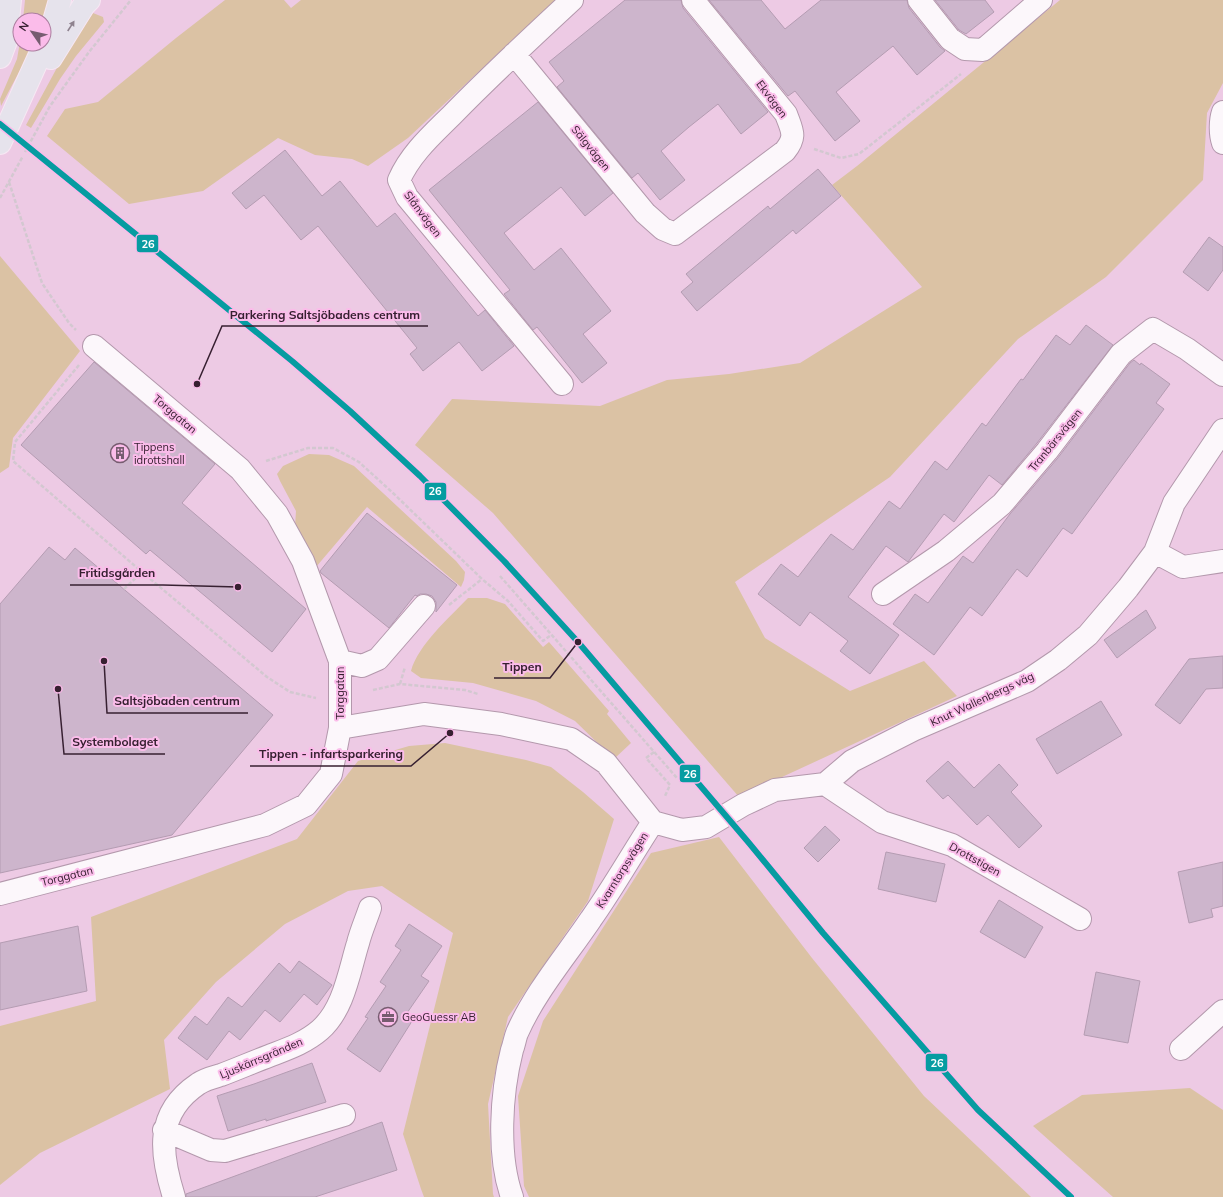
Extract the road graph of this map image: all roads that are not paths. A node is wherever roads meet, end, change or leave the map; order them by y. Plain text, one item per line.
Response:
1 (10, 0) edge
2 (60, 0) edge
3 (89, 0) edge
4 (572, 0) edge
5 (693, 0) edge
6 (919, 0) edge
7 (1041, 0) edge
8 (514, 54) junction
9 (0, 57) edge
10 (1223, 112) edge
11 (3, 137) edge
12 (1223, 143) edge
13 (675, 234) joint
14 (94, 346) road end
15 (1223, 375) edge
16 (562, 384) dead end
17 (1223, 430) edge
18 (1155, 552) junction
19 (1223, 561) edge
20 (883, 594) dead end
21 (424, 606) dead end
22 (340, 661) junction
23 (340, 728) junction
24 (825, 784) junction
25 (652, 822) junction
26 (0, 894) edge
27 (370, 908) dead end
28 (1080, 919) dead end
29 (1223, 1011) edge
30 (1181, 1048) dead end
31 (344, 1115) dead end
32 (164, 1130) junction
33 (174, 1197) edge
34 (512, 1197) edge

1 - 9 main road
2 - 11 main road
11 -> 3 main road
4 - 8 street, Slånvägen
5 - 13 street, Ekvägen
6 - 7 street
8 - 13 street, Sälgvägen
8 - 16 street, Slånvägen
10 - 12 street
14 - 22 street, Torggatan
15 - 20 street, Tranbärsvägen
17 - 18 street, Knut Wallenbergs väg
18 - 19 street
18 - 24 street, Knut Wallenbergs väg
21 - 22 street
22 - 23 street, Torggatan
23 - 25 street, Kvarntorpsvägen
23 - 26 street, Torggatan
24 - 25 street
24 - 28 street, Drottstigen
25 - 34 street, Kvarntorpsvägen
27 - 32 street, Ljuskärrsgränden
29 - 30 street
31 - 32 street
32 - 33 street, Ljuskärrsgränden

